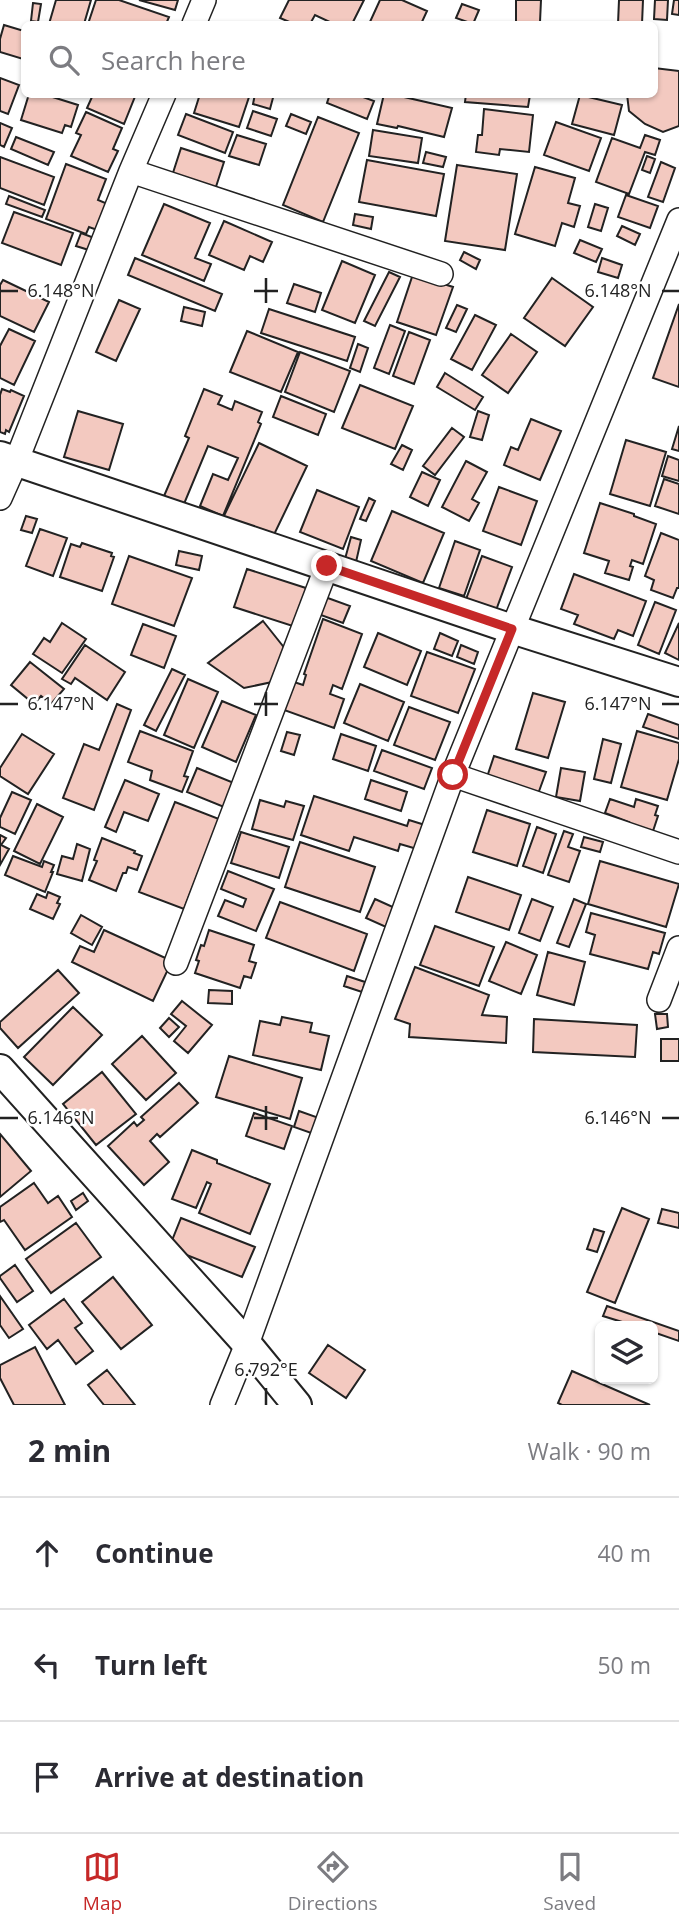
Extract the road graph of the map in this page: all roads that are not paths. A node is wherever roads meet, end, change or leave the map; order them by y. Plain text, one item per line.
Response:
1 (204, 0) edge
2 (195, 21) edge
3 (162, 98) edge
4 (131, 172) junction
5 (679, 219) edge
6 (441, 274) dead end
7 (8, 459) edge
8 (0, 498) edge
9 (327, 566) junction
10 (512, 629) junction
11 (679, 682) edge
12 (453, 775) junction
13 (679, 852) edge
14 (679, 948) edge
15 (176, 963) dead end
16 (659, 1000) dead end
17 (0, 1069) edge
18 (247, 1344) junction
19 (222, 1405) edge
20 (297, 1405) edge

1 - 2 street
3 - 4 street
4 - 6 street
4 - 7 street
5 - 10 street
7 - 8 street
7 - 9 street
9 - 10 street
9 - 15 street
10 - 11 street
10 - 12 street
12 - 13 street
12 - 18 street
14 - 16 street
17 - 18 street
18 - 19 street
18 - 20 street

